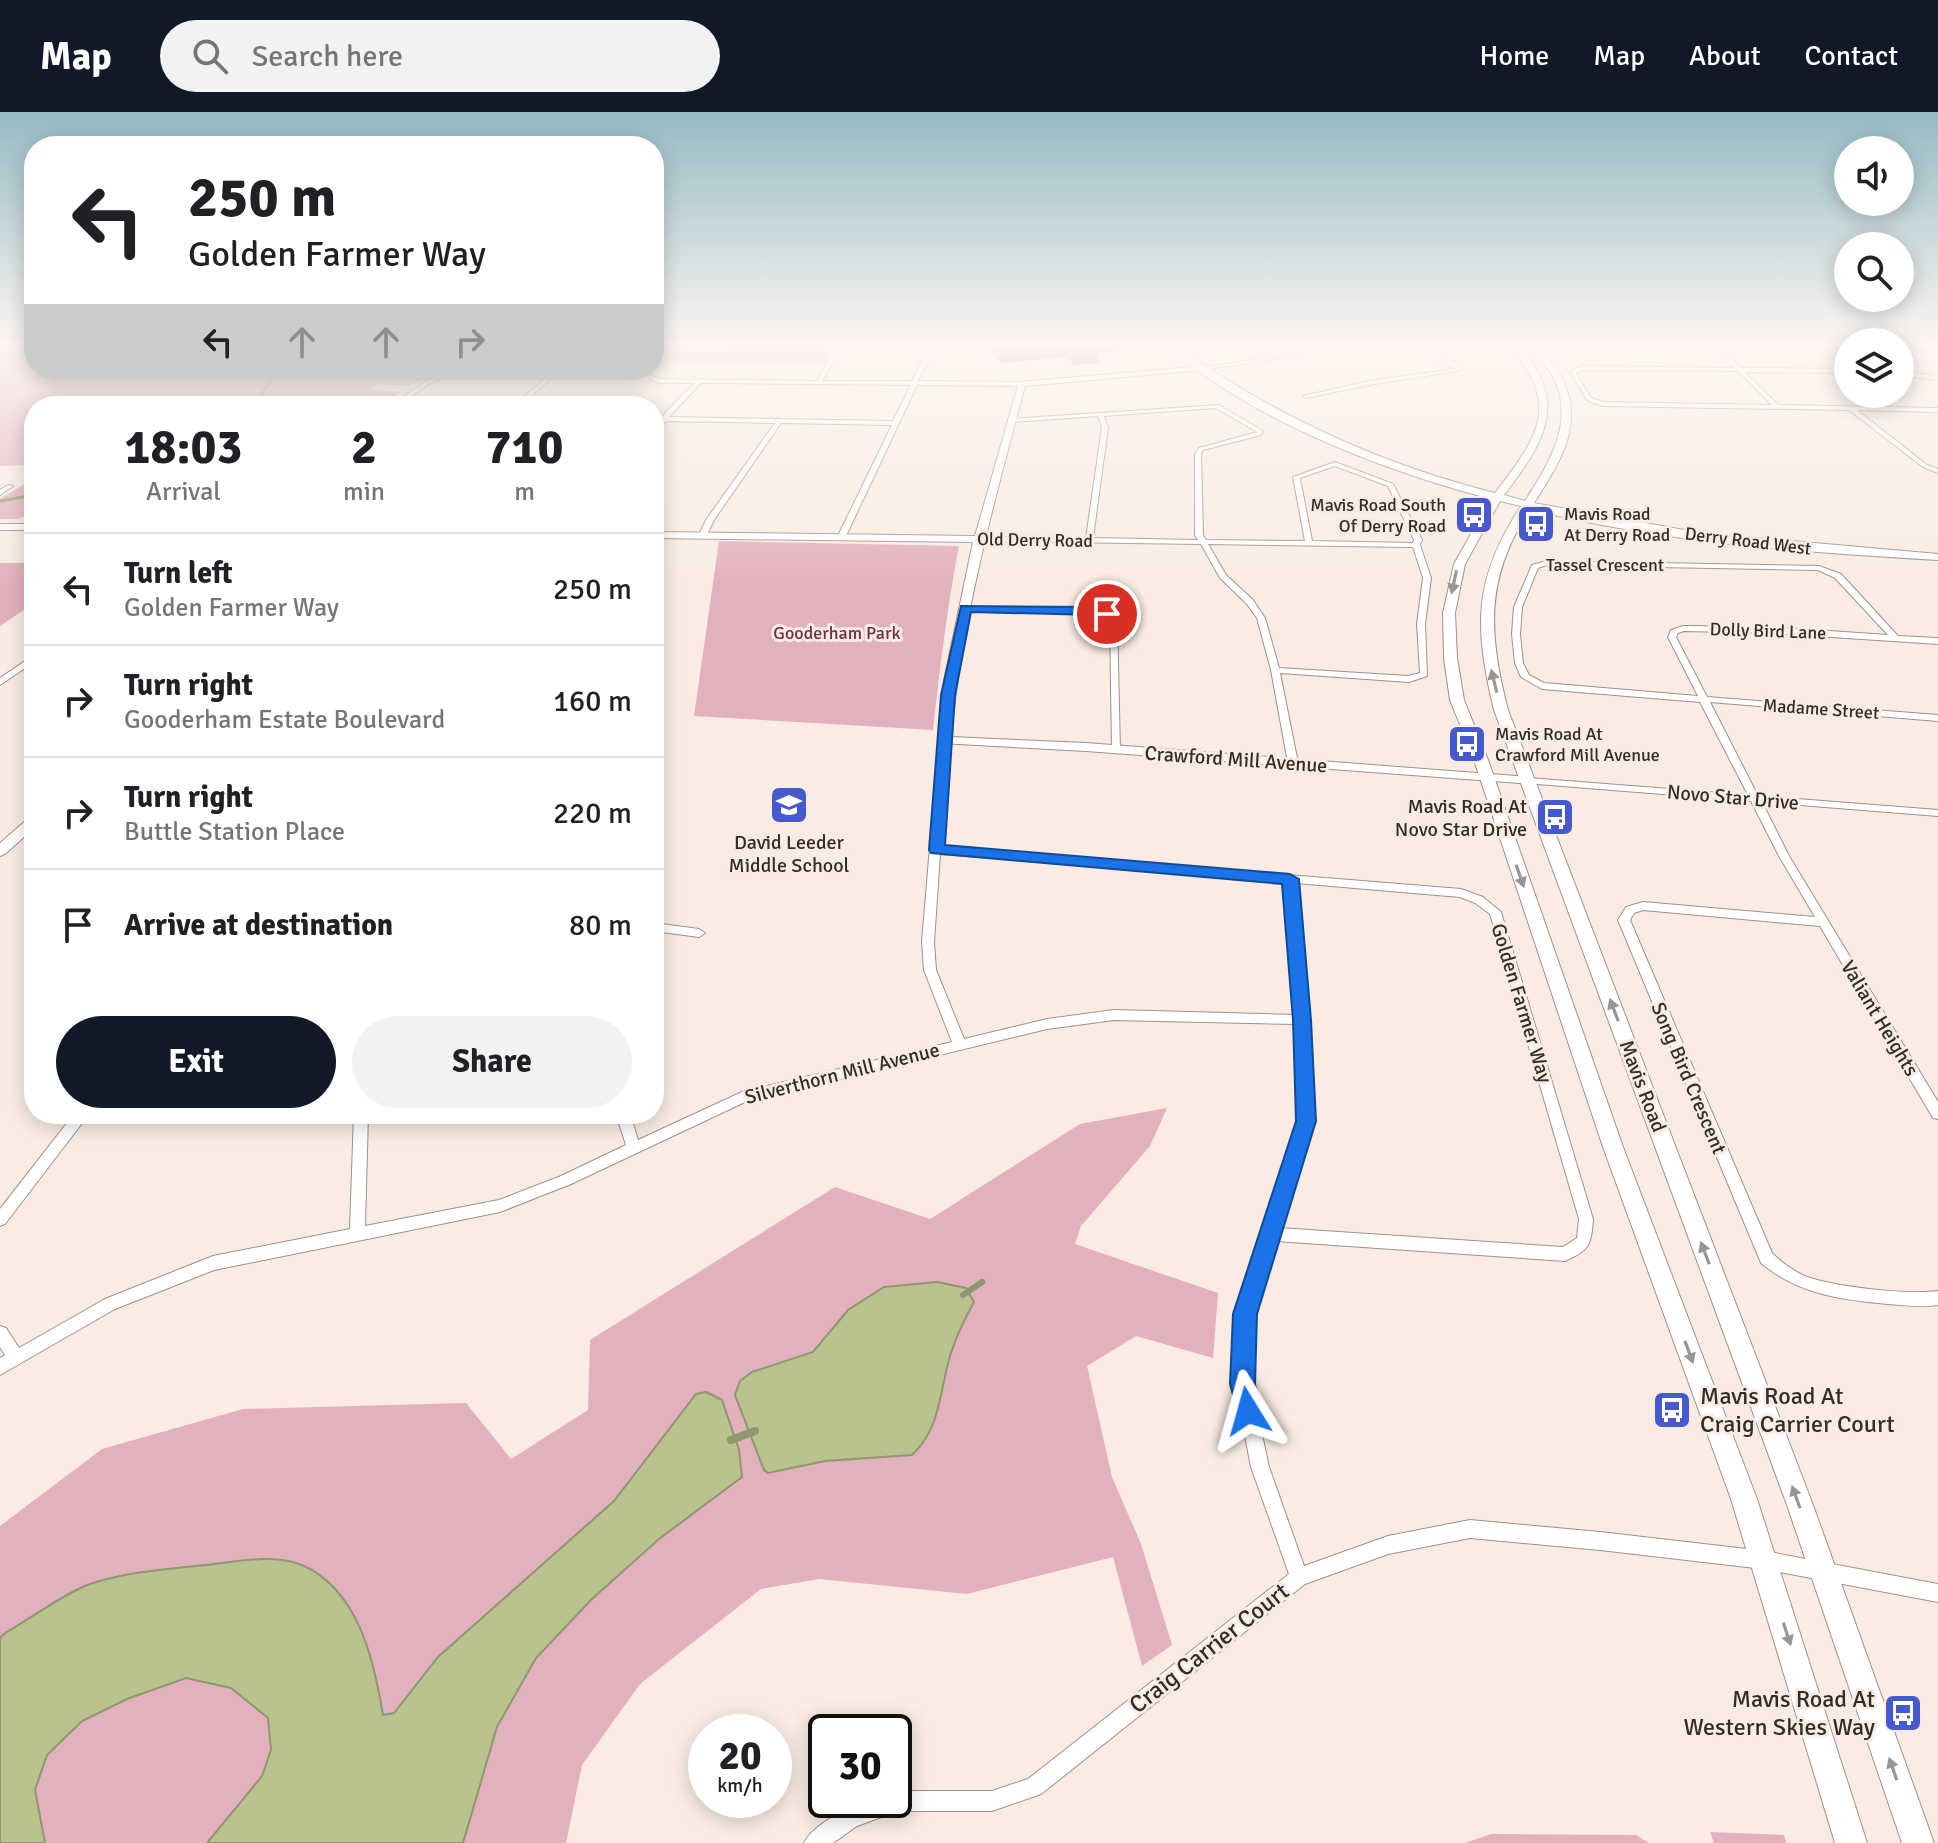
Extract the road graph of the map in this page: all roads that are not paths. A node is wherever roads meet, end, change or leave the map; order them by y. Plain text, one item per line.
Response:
1 (779, 422) edge
2 (869, 423) edge
3 (895, 423) joint
4 (1010, 423) edge
5 (1103, 423) edge
6 (1246, 423) edge
7 (1295, 423) edge
8 (1317, 423) edge
9 (1543, 423) edge
10 (1568, 423) edge
11 (1869, 423) edge
12 (1428, 464) dead end
13 (1938, 471) edge
14 (1483, 480) dead end
15 (10, 486) dead end
16 (1502, 491) junction
17 (0, 493) edge
18 (1542, 498) junction
19 (24, 526) edge
20 (0, 527) edge
21 (664, 535) edge
22 (703, 535) junction
23 (841, 538) junction
24 (979, 539) junction
25 (1089, 541) junction
26 (1203, 542) junction
27 (1309, 544) junction
28 (1416, 545) junction
29 (1938, 546) edge
30 (1938, 557) edge
31 (965, 609) junction
32 (1895, 638) junction
33 (1938, 641) edge
34 (24, 665) edge
35 (1275, 670) junction
36 (0, 682) edge
37 (1704, 700) junction
38 (1938, 718) edge
39 (944, 740) junction
40 (1117, 750) junction
41 (1293, 763) junction
42 (1485, 776) junction
43 (1528, 781) junction
44 (1755, 798) junction
45 (1938, 813) edge
46 (24, 830) edge
47 (937, 850) junction
48 (0, 851) edge
49 (1290, 879) junction
50 (1822, 922) junction
51 (664, 928) edge
52 (699, 933) dead end
53 (1302, 1020) junction
54 (960, 1045) junction
55 (1938, 1114) edge
56 (74, 1124) edge
57 (361, 1124) edge
58 (626, 1124) edge
59 (634, 1147) junction
60 (0, 1220) edge
61 (357, 1234) junction
62 (1272, 1234) junction
63 (1938, 1298) edge
64 (0, 1333) edge
65 (16, 1358) junction
66 (0, 1367) edge
67 (1764, 1560) junction
68 (1821, 1571) junction
69 (1299, 1577) junction
70 (1938, 1593) edge
71 (815, 1843) edge
72 (1851, 1843) edge
73 (1918, 1843) edge

1 - 22 street
2 - 3 street
3 - 23 street
4 - 24 street
5 - 25 street
6 - 26 street
7 - 16 main road, Derry Road West
8 - 12 main road
9 - 16 main road
10 - 18 main road, Mavis Road
11 - 13 street
14 - 16 main road, Derry Road West
15 - 17 street
16 - 18 main road, Derry Road West
16 -> 42 main road
18 - 29 main road, Derry Road West
18 - 30 main road, Derry Road West
43 -> 18 main road, Mavis Road
19 - 20 street
21 - 22 street, Old Derry Road
22 - 23 street, Old Derry Road
23 - 24 street, Old Derry Road
24 - 25 street, Old Derry Road
24 - 31 street
25 - 26 street, Old Derry Road
26 - 27 street, Old Derry Road
26 - 35 street
27 - 28 street, Old Derry Road
27 - 28 street
28 - 35 street
31 - 39 street
31 - 40 street
32 - 33 street, Dolly Bird Lane
32 - 37 street, Dolly Bird Lane
32 - 37 street, Tassel Crescent
34 - 36 street
35 - 41 street
37 - 38 street, Madame Street
37 - 44 street
39 - 40 street, Crawford Mill Avenue
39 - 47 street
40 - 41 street, Crawford Mill Avenue
41 - 42 street, Crawford Mill Avenue
42 - 43 street, Crawford Mill Avenue
42 -> 67 main road
43 - 44 street, Novo Star Drive
68 -> 43 main road, Mavis Road
44 - 45 street, Novo Star Drive
44 - 50 street
46 - 48 street
47 - 49 street, Golden Farmer Way
47 - 54 street
49 - 53 street
49 - 62 street, Golden Farmer Way
50 - 55 street, Valiant Heights
50 - 63 street, Song Bird Crescent
51 - 52 street
53 - 54 street, Silverthorn Mill Avenue
53 - 62 street
54 - 59 street, Silverthorn Mill Avenue
56 - 60 street
57 - 61 street
58 - 59 street
59 - 61 street, Silverthorn Mill Avenue
61 - 65 street, Silverthorn Mill Avenue
62 - 69 street
64 - 65 street
65 - 66 street, Silverthorn Mill Avenue
67 - 68 street, Craig Carrier Court
67 - 69 street, Craig Carrier Court
67 -> 72 main road
68 - 70 street, Craig Carrier Court
73 -> 68 main road, Mavis Road
69 - 71 street, Craig Carrier Court

